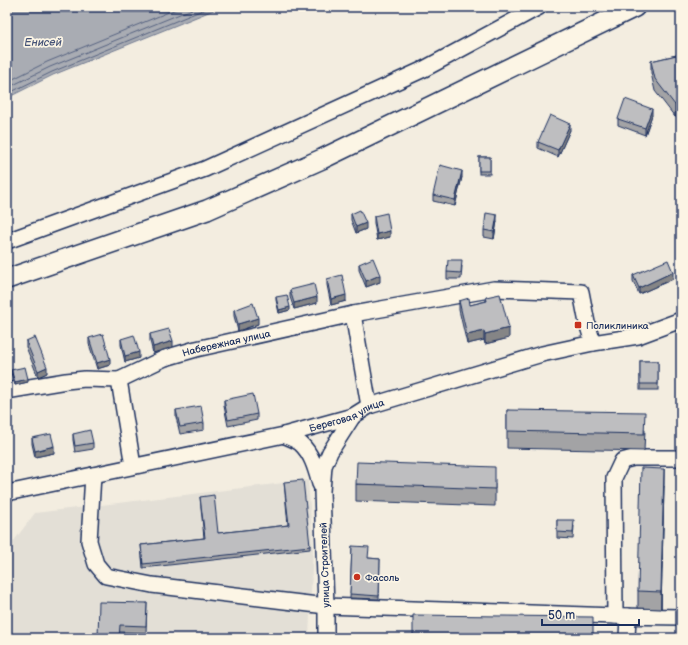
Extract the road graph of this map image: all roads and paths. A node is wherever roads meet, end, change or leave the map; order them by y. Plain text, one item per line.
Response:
1 (539, 7) edge
2 (635, 7) edge
3 (7, 241) edge
4 (7, 279) edge
5 (353, 314) junction
6 (681, 320) edge
7 (593, 343) junction
8 (119, 380) junction
9 (12, 390) dead end
10 (369, 406) junction
11 (353, 416) junction
12 (284, 435) junction
13 (681, 458) edge
14 (133, 466) junction
15 (93, 475) junction
16 (322, 491) junction
17 (7, 493) edge
18 (326, 606) junction
19 (622, 616) junction
20 (681, 617) edge
21 (326, 638) edge
22 (627, 638) edge

1 - 3 street
2 - 4 main road
5 - 7 street, Набережная улица
5 - 8 street, Набережная улица
5 - 10 street
6 - 7 street, Береговая улица
7 - 10 street, Береговая улица
8 - 9 street
8 - 14 street
10 - 11 street, Береговая улица
11 - 12 street, Береговая улица
11 - 16 street, улица Строителей
12 - 14 street, Береговая улица
12 - 16 street, улица Строителей
13 - 19 street
14 - 15 street, Береговая улица
15 - 17 street, Береговая улица
15 - 18 street
16 - 18 street, улица Строителей
18 - 19 street
18 - 21 street, улица Строителей
19 - 20 street
19 - 22 street

